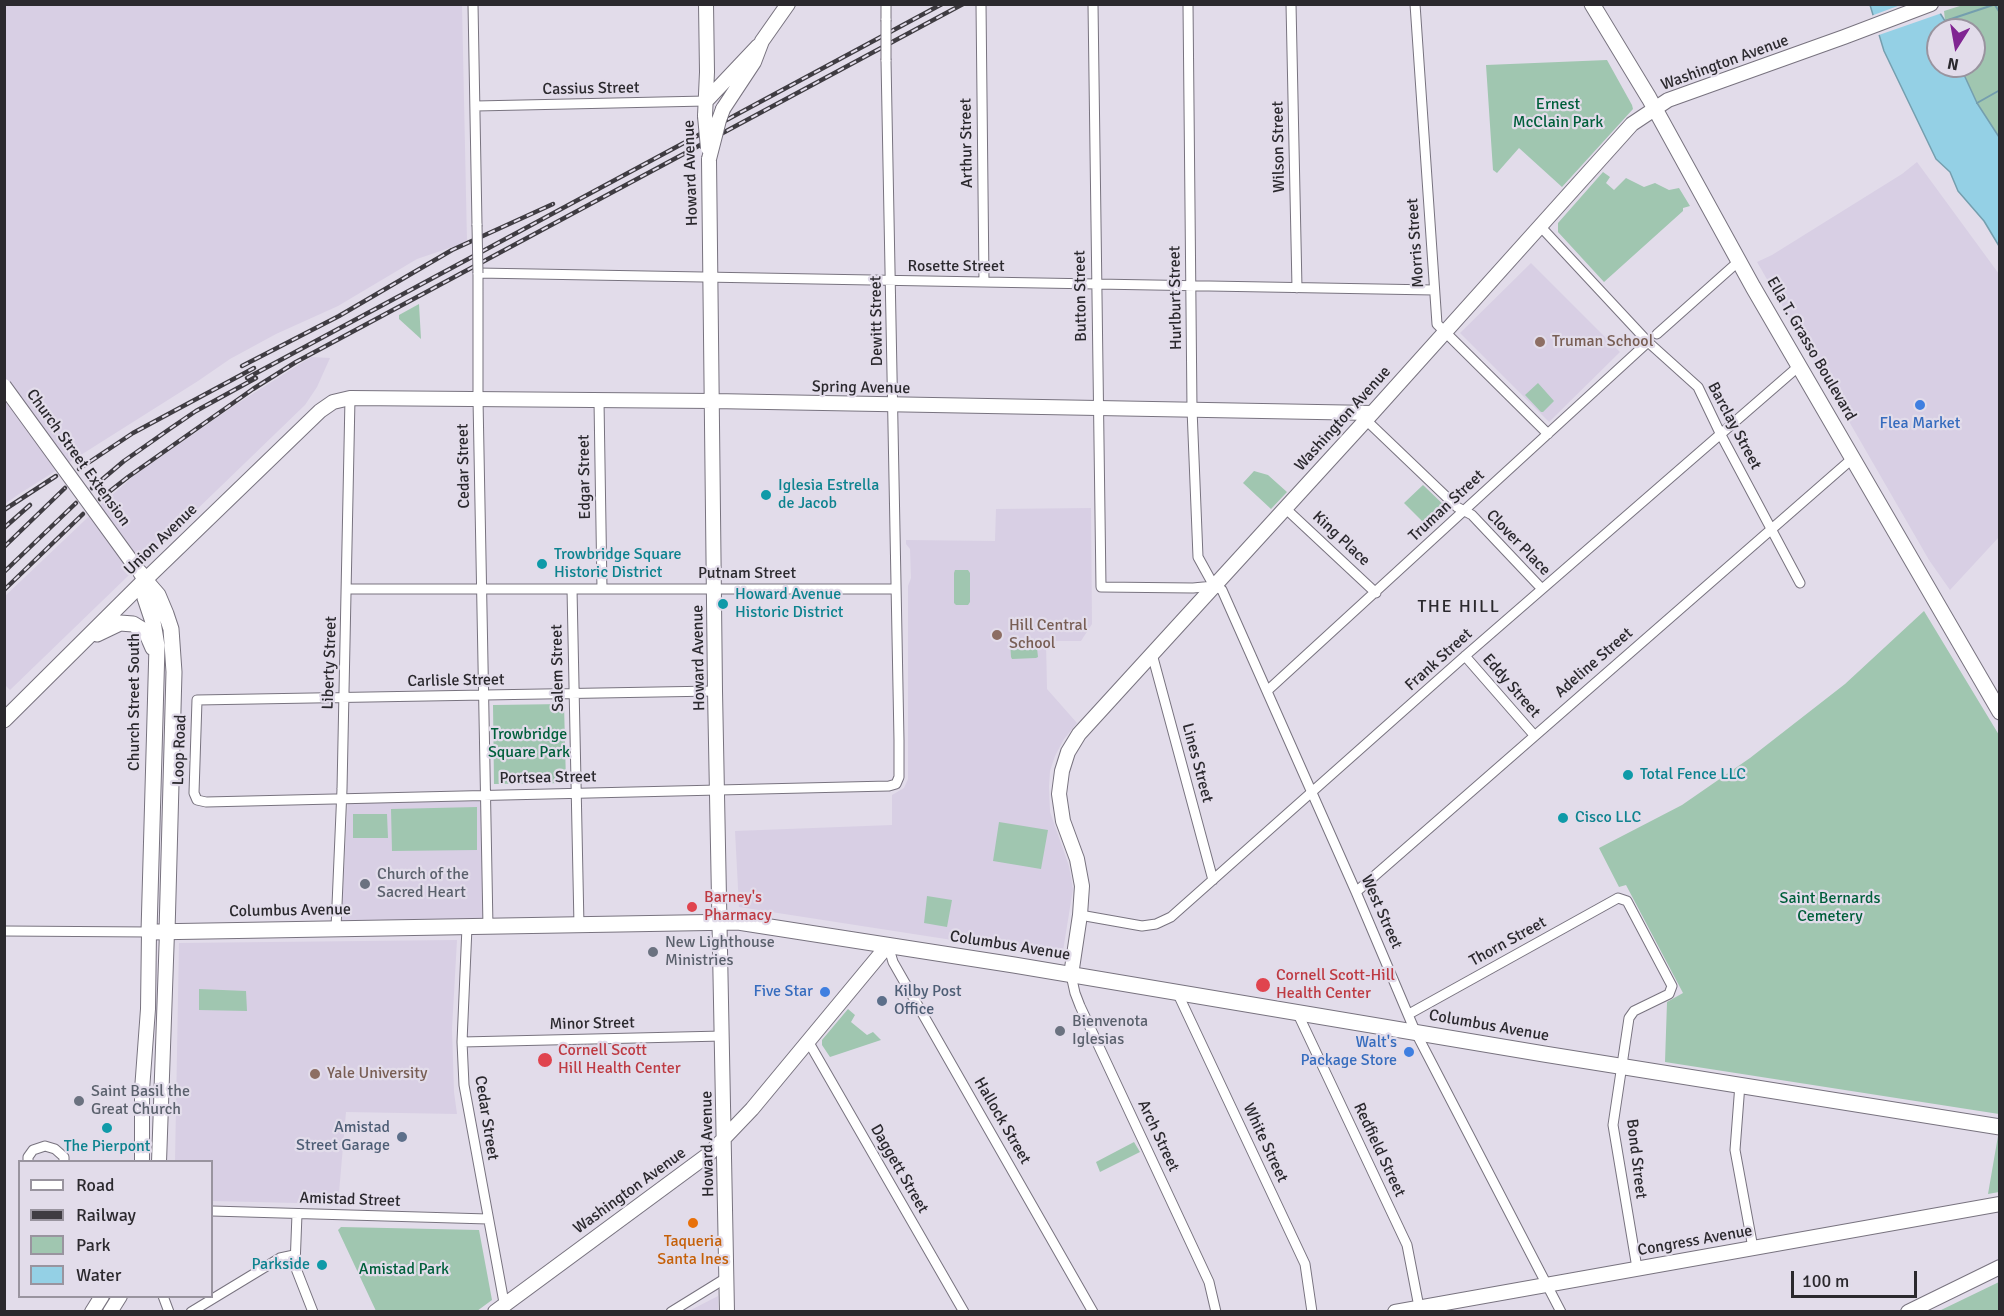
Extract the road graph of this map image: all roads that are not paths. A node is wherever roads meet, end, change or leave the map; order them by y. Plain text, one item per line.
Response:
1 (472, 4) edge
2 (706, 4) edge
3 (788, 4) edge
4 (886, 4) edge
5 (1092, 4) edge
6 (1188, 4) edge
7 (1291, 4) edge
8 (1415, 4) edge
9 (1592, 4) edge
10 (1931, 4) edge
11 (981, 5) edge
12 (762, 41) junction
13 (706, 101) junction
14 (476, 106) junction
15 (1655, 108) junction
16 (709, 159) junction
17 (1540, 226) junction
18 (1739, 261) junction
19 (480, 273) junction
20 (710, 277) junction
21 (891, 281) junction
22 (984, 282) junction
23 (1096, 284) junction
24 (1190, 285) junction
25 (1297, 288) junction
26 (1434, 290) junction
27 (1444, 332) junction
28 (1657, 334) dead end
29 (1648, 342) junction
30 (1799, 366) junction
31 (4, 386) edge
32 (350, 398) junction
33 (478, 399) junction
34 (599, 401) junction
35 (713, 401) junction
36 (893, 405) junction
37 (1098, 409) junction
38 (1192, 410) junction
39 (1369, 417) junction
40 (1548, 434) junction
41 (1721, 435) junction
42 (1853, 458) junction
43 (1285, 508) junction
44 (1463, 510) junction
45 (1771, 529) junction
46 (141, 575) junction
47 (1800, 583) dead end
48 (1214, 586) junction
49 (347, 589) junction
50 (481, 589) junction
51 (572, 589) junction
52 (602, 589) junction
53 (714, 589) junction
54 (896, 589) junction
55 (1542, 589) junction
56 (1376, 593) junction
57 (85, 640) junction
58 (1152, 654) junction
59 (1465, 656) junction
60 (156, 660) junction
61 (715, 691) junction
62 (1267, 691) junction
63 (573, 694) junction
64 (483, 696) junction
65 (344, 698) junction
66 (196, 700) joint
67 (2000, 712) edge
68 (4, 720) edge
69 (1534, 735) junction
70 (897, 781) joint
71 (718, 790) junction
72 (575, 792) junction
73 (485, 794) junction
74 (1311, 794) junction
75 (341, 798) junction
76 (198, 800) joint
77 (1213, 880) junction
78 (1356, 892) junction
79 (1080, 915) junction
80 (721, 922) junction
81 (579, 926) junction
82 (467, 927) junction
83 (488, 927) junction
84 (336, 928) junction
85 (4, 931) edge
86 (149, 932) junction
87 (167, 932) junction
88 (888, 945) junction
89 (1071, 975) junction
90 (1177, 992) junction
91 (1297, 1011) junction
92 (1409, 1014) junction
93 (1629, 1018) joint
94 (1415, 1031) junction
95 (723, 1036) junction
96 (808, 1041) junction
97 (462, 1042) junction
98 (1622, 1066) junction
99 (1740, 1084) junction
100 (2000, 1127) edge
101 (724, 1138) junction
102 (141, 1143) junction
103 (28, 1160) edge
104 (64, 1160) edge
105 (141, 1160) edge
106 (152, 1160) edge
107 (159, 1160) edge
108 (2000, 1204) edge
109 (213, 1211) edge
110 (297, 1214) junction
111 (488, 1219) junction
112 (1753, 1248) junction
113 (294, 1255) junction
114 (2000, 1267) edge
115 (1637, 1268) junction
116 (726, 1278) junction
117 (1547, 1284) junction
118 (101, 1298) edge
119 (119, 1298) edge
120 (213, 1298) edge
121 (213, 1298) edge
122 (1419, 1307) junction
123 (502, 1309) edge
124 (92, 1311) edge
125 (110, 1311) edge
126 (191, 1311) edge
127 (313, 1311) edge
128 (671, 1311) edge
129 (727, 1311) edge
130 (964, 1311) edge
131 (1093, 1311) edge
132 (1216, 1311) edge
133 (1312, 1311) edge
134 (1395, 1311) edge
135 (1561, 1311) edge
136 (1908, 1311) edge

1 - 14 street, Cedar Street
2 - 13 main road, Howard Avenue
3 - 12 main road
4 - 21 street, Dewitt Street, bridge
5 - 23 street, Button Street
6 - 24 street, Hurlburt Street
7 - 25 street, Wilson Street
8 - 26 street, Morris Street
9 - 15 main road, Ella T. Grasso Boulevard
10 - 15 main road, Washington Avenue
11 - 22 street, Arthur Street
12 - 13 main road
12 - 16 main road, bridge
13 - 14 street, Cassius Street
13 - 16 main road, Howard Avenue, bridge
14 - 19 street, Cedar Street, bridge
15 - 17 main road, Washington Avenue
15 - 18 main road, Ella T. Grasso Boulevard
16 - 20 main road, Howard Avenue
17 - 27 main road, Washington Avenue
17 - 29 street, Barclay Street
18 - 28 street
18 - 30 main road, Ella T. Grasso Boulevard
19 - 20 street, Rosette Street
19 - 33 street, Cedar Street
20 - 21 street, Rosette Street
20 - 35 main road, Howard Avenue
21 - 22 street, Rosette Street
21 - 36 street, Dewitt Street
22 - 23 street, Rosette Street
23 - 24 street, Rosette Street
23 - 37 street, Button Street
24 - 25 street, Rosette Street
24 - 38 street, Hurlburt Street
25 - 26 street, Rosette Street
26 - 27 street, Morris Street
27 - 39 main road, Washington Avenue
27 - 40 street, Morris Street
29 - 40 street, Truman Street
29 - 41 street, Barclay Street
30 - 41 street, Frank Street
30 - 42 main road, Ella T. Grasso Boulevard
31 - 46 main road, Church Street Extension, bridge
32 - 33 main road, Spring Avenue
32 - 46 main road, Union Avenue
32 - 49 street, Liberty Street
33 - 34 main road, Spring Avenue
33 - 50 street, Cedar Street
34 - 35 main road, Spring Avenue
34 - 52 street, Edgar Street
35 - 36 main road, Spring Avenue
35 - 53 main road, Howard Avenue
36 - 37 main road, Spring Avenue
36 - 54 street, Dewitt Street
37 - 38 main road, Spring Avenue
37 - 48 street, Button Street
38 - 39 main road, Spring Avenue
38 - 48 street, Hurlburt Street
39 - 43 main road, Washington Avenue
39 - 44 street, Clover Place
40 - 44 street, Truman Street
41 - 45 street, Barclay Street
41 - 55 street, Frank Street
42 - 45 street, Adeline Street
42 - 67 main road, Ella T. Grasso Boulevard
43 - 48 main road, Washington Avenue
43 - 56 street, King Place
44 - 55 street, Clover Place
44 - 56 street, Truman Street
45 - 47 street, Barclay Street
45 - 69 street, Adeline Street
46 - 57 main road, Union Avenue
46 - 60 main road, Church Street South
46 - 87 main road
48 - 58 main road, Washington Avenue
48 - 62 street, West Street
49 - 50 street, Putnam Street
49 - 65 street, Liberty Street
50 - 51 street, Putnam Street
50 - 64 street, Cedar Street
51 - 52 street, Putnam Street
51 - 63 street, Salem Street
52 - 53 street, Putnam Street
53 - 54 street, Putnam Street
53 - 61 main road, Howard Avenue
54 - 70 street, Dewitt Street
55 - 59 street, Frank Street
56 - 62 street, Truman Street
57 - 60 main road
57 - 68 main road, Union Avenue
58 - 77 street, Lines Street
58 - 79 main road, Washington Avenue
59 - 69 street, Eddy Street
59 - 74 street, Frank Street
60 - 86 main road, Church Street South
61 - 63 street, Carlisle Street
61 - 71 main road, Howard Avenue
62 - 74 street, West Street
63 - 64 street, Carlisle Street
63 - 72 street, Salem Street
64 - 65 street, Carlisle Street
64 - 73 street, Cedar Street
65 - 66 street, Carlisle Street
65 - 75 street, Liberty Street
66 - 76 street, Loop Road
69 - 78 street, Adeline Street
70 - 71 street, Portsea Street
71 - 72 street, Portsea Street
71 - 80 main road, Howard Avenue
72 - 73 street, Portsea Street
72 - 81 street, Salem Street
73 - 75 street, Portsea Street
73 - 83 street, Cedar Street
74 - 77 street, Frank Street
74 - 78 street, West Street
75 - 76 street, Portsea Street
75 - 84 street, Liberty Street
77 - 79 street, Frank Street
78 - 92 street, West Street
79 - 89 main road, Washington Avenue
80 - 81 main road, Columbus Avenue
80 - 88 main road, Columbus Avenue
80 - 95 main road, Howard Avenue
81 - 83 main road, Columbus Avenue
82 - 83 main road, Columbus Avenue
82 - 84 main road, Columbus Avenue
82 - 97 street, Cedar Street
84 - 87 main road, Columbus Avenue
85 - 86 street, Columbus Avenue
86 - 87 main road, Columbus Avenue
86 - 102 main road, Church Street South
87 - 107 main road
88 - 89 main road, Columbus Avenue
88 - 96 main road, Washington Avenue
88 - 131 street, Hallock Street
89 - 90 main road, Columbus Avenue
89 - 132 street, Arch Street
90 - 91 main road, Columbus Avenue
90 - 133 street, White Street
91 - 94 main road, Columbus Avenue
91 - 122 street, Redfield Street
92 - 93 street, Thorn Street
92 - 94 street, West Street
93 - 98 street, Bond Street
94 - 98 main road, Columbus Avenue
94 - 117 street, West Street
95 - 97 street, Minor Street
95 - 101 main road, Howard Avenue
96 - 101 main road, Washington Avenue
96 - 130 street, Daggett Street
97 - 111 street, Cedar Street
98 - 99 main road, Columbus Avenue
98 - 115 street, Bond Street
99 - 100 main road, Columbus Avenue
99 - 112 street
101 - 116 main road, Howard Avenue
101 - 123 main road, Washington Avenue
102 - 105 main road, Church Street South
102 - 106 main road
103 - 104 street
108 - 112 main road, Congress Avenue
109 - 110 street, Amistad Street
110 - 111 street, Amistad Street
110 - 113 street
111 - 123 street, Cedar Street
112 - 115 main road, Congress Avenue
113 - 121 street
113 - 127 street
114 - 136 main road
115 - 117 main road, Congress Avenue
116 - 128 street
116 - 129 main road, Howard Avenue
117 - 122 main road, Congress Avenue
117 - 135 street, West Street
118 - 124 main road
119 - 125 main road
120 - 126 street
122 - 134 main road, Congress Avenue

